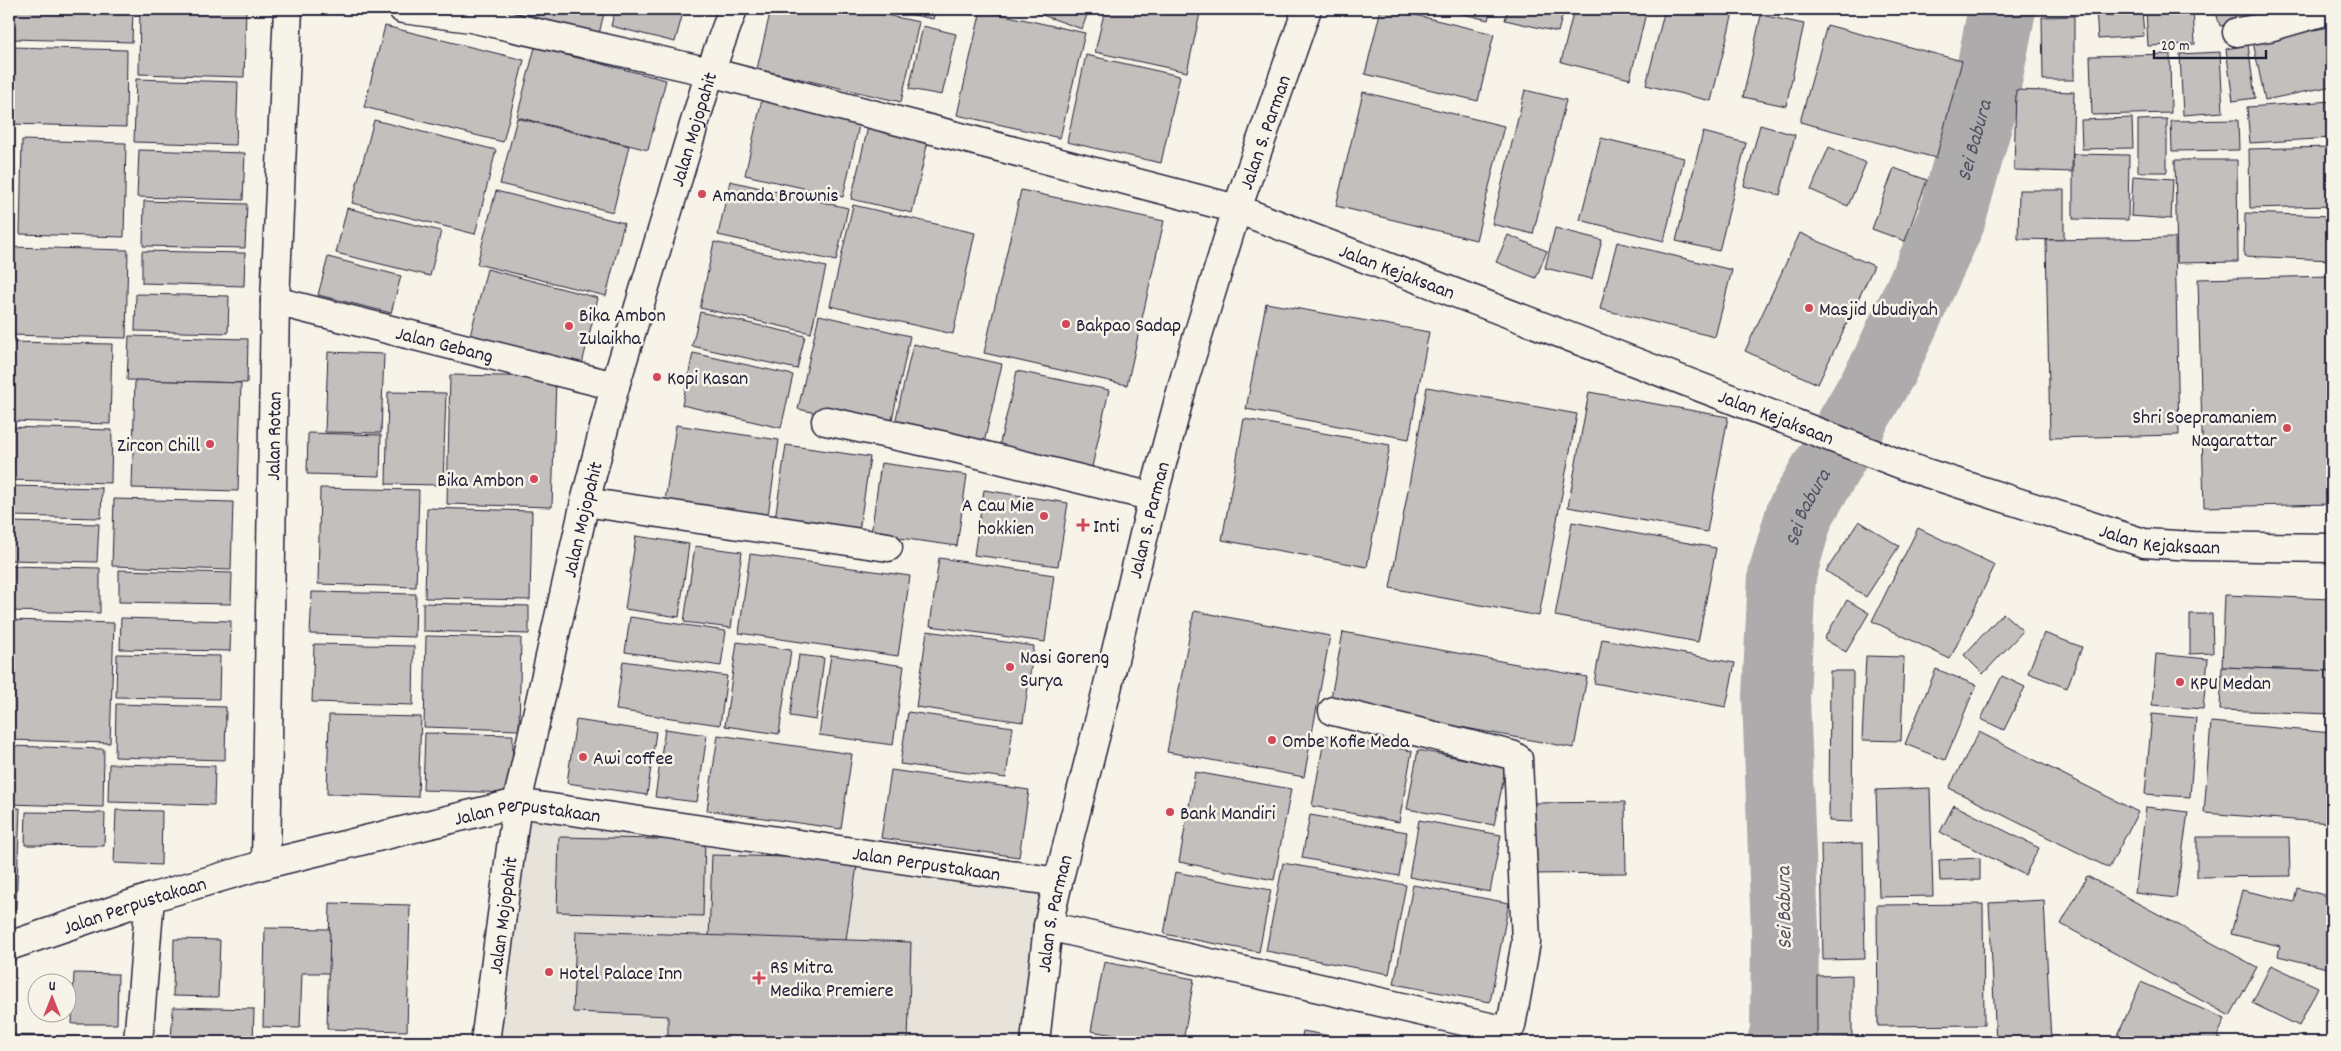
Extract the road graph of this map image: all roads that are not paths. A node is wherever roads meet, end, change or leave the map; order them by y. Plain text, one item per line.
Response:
1 (288, 9) edge
2 (403, 9) edge
3 (732, 9) edge
4 (1307, 9) edge
5 (2332, 9) edge
6 (471, 13) edge
7 (2237, 32) dead end
8 (710, 72) junction
9 (1237, 209) junction
10 (275, 301) junction
11 (615, 386) junction
12 (826, 421) dead end
13 (1153, 496) junction
14 (585, 502) junction
15 (888, 547) dead end
16 (2332, 548) edge
17 (1333, 711) dead end
18 (517, 804) junction
19 (266, 864) junction
20 (1058, 882) junction
21 (150, 898) junction
22 (1048, 926) junction
23 (9, 946) edge
24 (138, 1042) edge
25 (485, 1042) edge
26 (1035, 1042) edge

1 - 10 street, Jalan Rotan
2 - 6 street, Jalan Kejaksaan
3 - 8 street, Jalan Mojopahit
4 - 9 street, Jalan S. Parman
5 - 7 street
6 - 8 street, Jalan Kejaksaan
8 - 9 street, Jalan Kejaksaan
8 - 11 street, Jalan Mojopahit
9 - 13 street, Jalan S. Parman
9 - 16 street, Jalan Kejaksaan
10 - 11 street, Jalan Gebang
10 - 19 street, Jalan Rotan
11 - 14 street, Jalan Mojopahit
12 - 13 street
13 - 20 street, Jalan S. Parman
14 - 15 street
14 - 18 street, Jalan Mojopahit
17 - 22 street
18 - 19 street, Jalan Perpustakaan
18 - 20 street, Jalan Perpustakaan
18 - 25 street, Jalan Mojopahit
19 - 21 street, Jalan Perpustakaan
20 - 22 street, Jalan S. Parman
21 - 23 street, Jalan Perpustakaan
21 - 24 street
22 - 26 street, Jalan S. Parman

